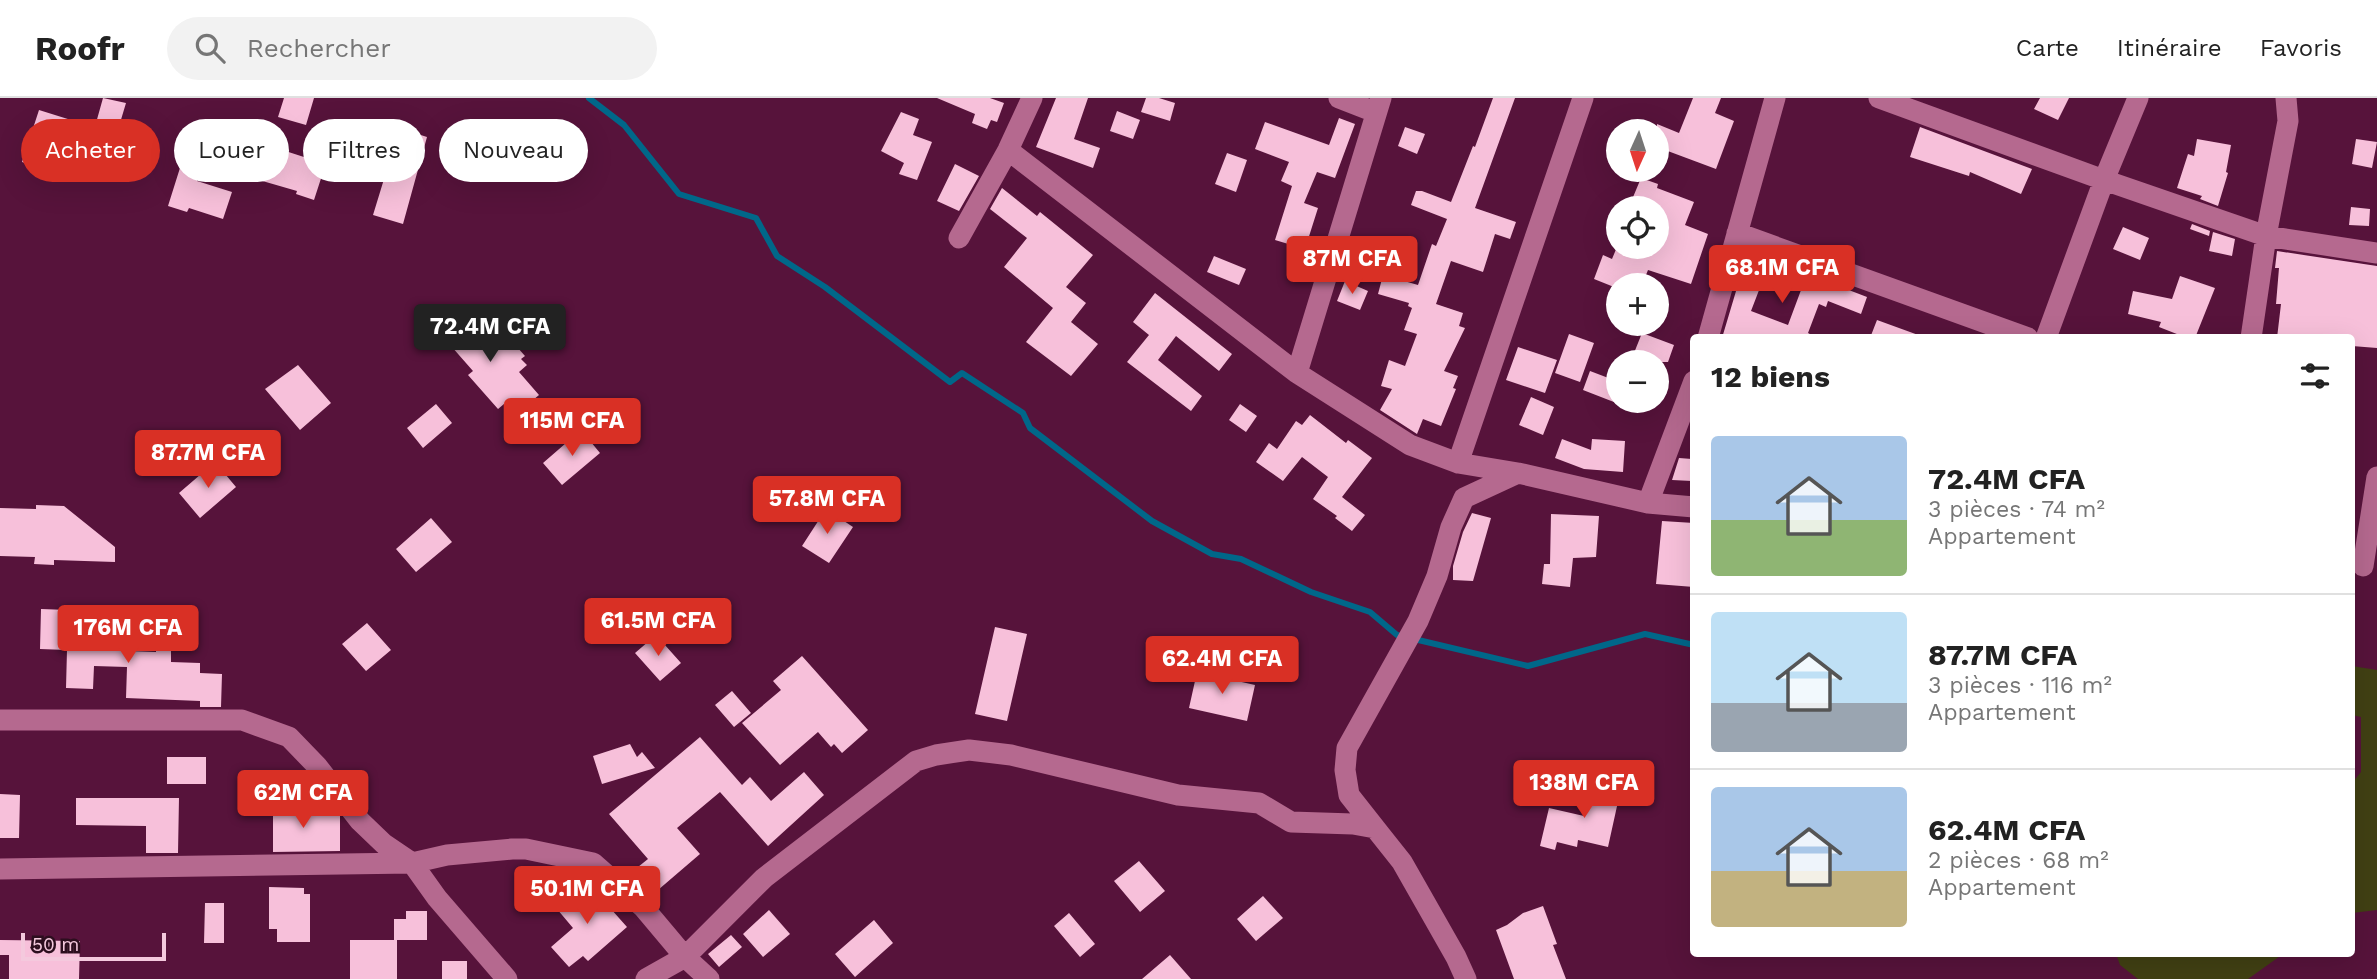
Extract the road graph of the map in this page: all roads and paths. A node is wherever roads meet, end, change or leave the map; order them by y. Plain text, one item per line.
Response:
1 (1032, 98) edge
2 (1339, 98) edge
3 (1583, 98) edge
4 (1775, 98) edge
5 (1880, 98) edge
6 (2138, 98) edge
7 (2286, 98) edge
8 (1378, 105) edge
9 (1008, 150) junction
10 (2104, 180) junction
11 (1737, 233) junction
12 (2266, 236) junction
13 (959, 238) dead end
14 (2377, 253) edge
15 (1709, 334) edge
16 (2017, 334) edge
17 (2047, 334) edge
18 (2252, 334) edge
19 (1297, 373) junction
20 (1690, 392) edge
21 (1458, 463) junction
22 (1518, 473) junction
23 (2377, 477) edge
24 (1648, 503) junction
25 (1690, 507) edge
26 (2364, 566) edge
27 (0, 720) edge
28 (1375, 828) junction
29 (412, 863) junction
30 (0, 869) edge
31 (685, 957) junction
32 (507, 979) edge
33 (646, 979) edge
34 (709, 979) edge
35 (1466, 979) edge

1 - 9 street
2 - 8 street
3 - 21 street
4 - 11 street
5 - 10 street
6 - 10 street
7 - 12 street
8 - 19 street
9 - 13 street
9 - 19 street
10 - 12 street
10 - 17 street
11 - 15 street
11 - 16 street
12 - 14 street
12 - 18 street
19 - 21 street
20 - 24 street
21 - 22 street
22 - 24 street
22 - 28 street
23 - 26 street
24 - 25 street
27 - 29 street
28 - 31 street
28 - 35 street
29 - 30 street
29 - 31 street
29 - 32 street
31 - 33 street
31 - 34 street

